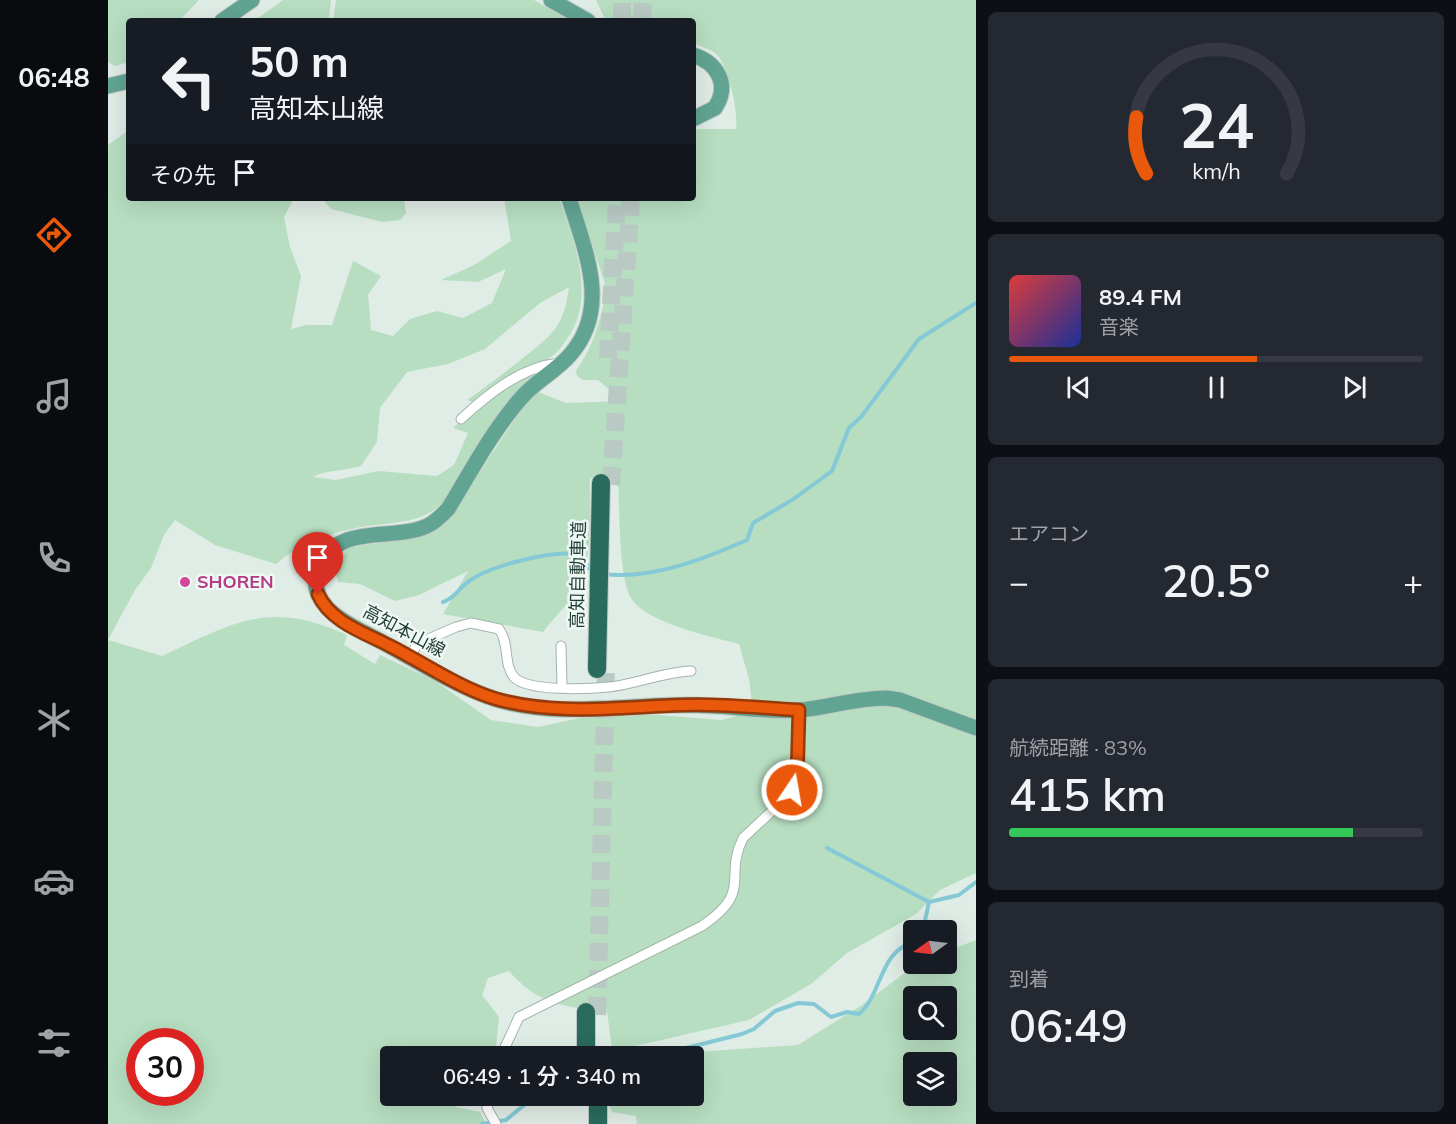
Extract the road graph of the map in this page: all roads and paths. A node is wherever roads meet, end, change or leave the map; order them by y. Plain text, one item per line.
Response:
1 (252, 0) edge
2 (550, 0) edge
3 (226, 18) edge
4 (583, 18) edge
5 (696, 56) edge
6 (126, 82) edge
7 (108, 86) edge
8 (696, 118) edge
9 (570, 201) edge
10 (562, 363) junction
11 (461, 419) dead end
12 (606, 484) tunnel mouth
13 (561, 646) dead end
14 (411, 657) junction
15 (602, 663) tunnel mouth
16 (691, 671) dead end
17 (562, 687) junction
18 (799, 710) junction
19 (976, 728) edge
20 (506, 1046) edge
21 (587, 1046) edge
22 (597, 1046) edge
23 (488, 1106) edge
24 (586, 1106) edge
25 (598, 1106) edge
26 (496, 1124) edge
27 (586, 1124) edge
28 (598, 1124) edge

1 - 3 main road
2 - 4 main road
5 - 8 main road
6 - 7 main road
9 - 10 main road, 高知本山線
10 - 11 street
10 - 14 main road, 高知本山線
12 - 15 highway, 高知自動車道
13 - 17 street
14 - 17 street
14 - 18 main road, 高知本山線
16 - 17 street
18 - 19 main road, 高知本山線
18 - 20 street
21 - 22 highway
23 - 26 street
24 - 27 highway
25 - 28 highway

